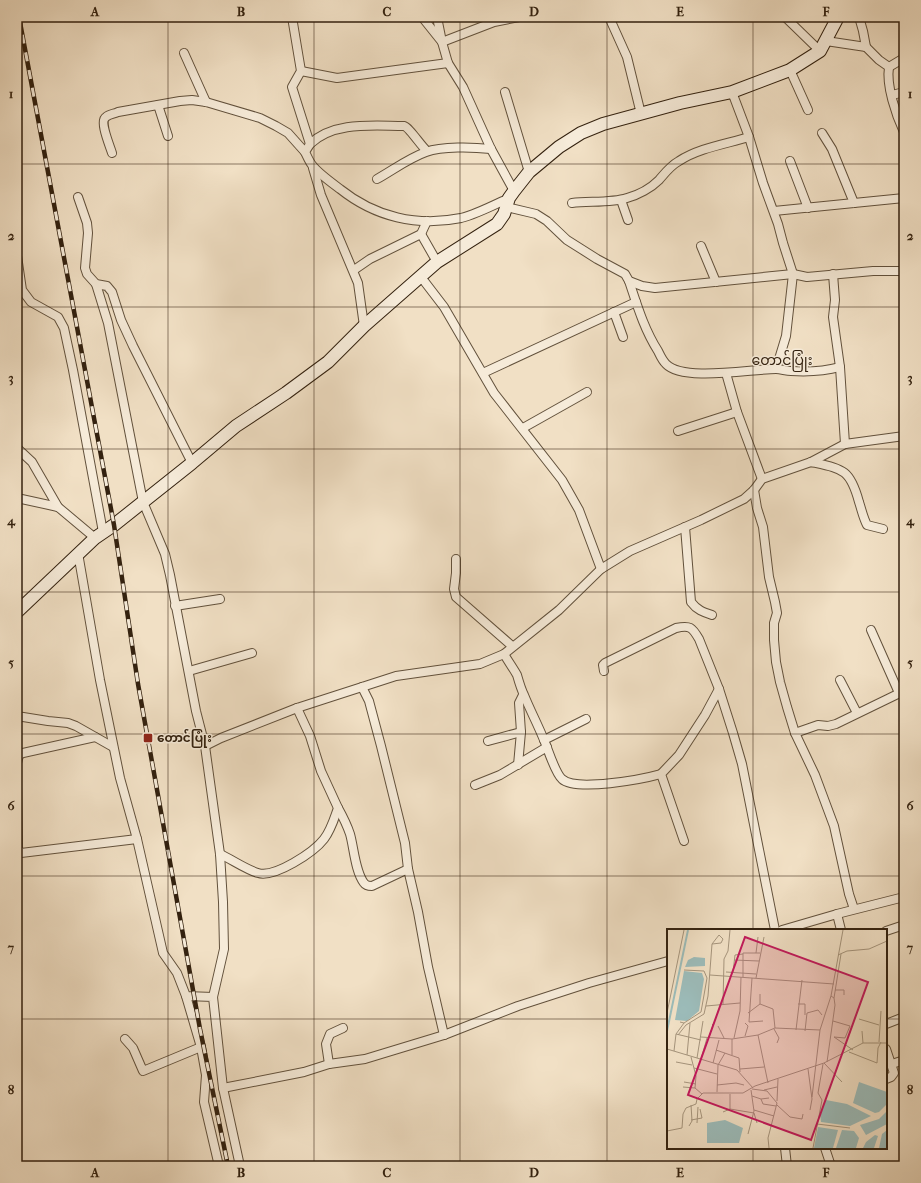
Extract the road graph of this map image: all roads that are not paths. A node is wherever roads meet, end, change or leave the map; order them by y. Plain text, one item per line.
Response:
1 (292, 17) edge
2 (422, 17) edge
3 (437, 17) edge
4 (519, 17) edge
5 (609, 17) edge
6 (785, 17) edge
7 (838, 17) edge
8 (859, 17) edge
9 (442, 42) junction
10 (823, 46) junction
11 (866, 47) junction
12 (184, 53) dead end
13 (904, 58) edge
14 (448, 63) junction
15 (889, 67) junction
16 (790, 70) junction
17 (301, 71) junction
18 (505, 92) dead end
19 (732, 92) junction
20 (904, 92) edge
21 (892, 95) junction
22 (206, 102) junction
23 (158, 105) junction
24 (808, 110) dead end
25 (641, 114) junction
26 (904, 132) edge
27 (822, 133) dead end
28 (168, 136) dead end
29 (748, 137) junction
30 (310, 144) junction
31 (491, 149) junction
32 (427, 151) junction
33 (305, 152) junction
34 (112, 153) dead end
35 (790, 161) dead end
36 (313, 166) junction
37 (529, 172) junction
38 (377, 179) dead end
39 (78, 197) dead end
40 (904, 198) edge
41 (510, 199) junction
42 (621, 200) junction
43 (572, 203) dead end
44 (854, 203) junction
45 (808, 208) junction
46 (774, 211) junction
47 (628, 220) dead end
48 (427, 221) junction
49 (421, 234) junction
50 (701, 246) dead end
51 (17, 256) edge
52 (437, 262) junction
53 (354, 270) junction
54 (904, 270) edge
55 (793, 274) junction
56 (833, 274) junction
57 (421, 277) junction
58 (629, 280) junction
59 (716, 282) junction
60 (96, 284) junction
61 (636, 302) junction
62 (614, 312) junction
63 (364, 326) junction
64 (623, 337) dead end
65 (840, 367) junction
66 (776, 369) junction
67 (483, 373) junction
68 (726, 373) junction
69 (587, 392) dead end
70 (737, 412) junction
71 (523, 428) junction
72 (678, 431) dead end
73 (904, 436) edge
74 (844, 444) junction
75 (17, 448) edge
76 (811, 462) junction
77 (192, 463) junction
78 (762, 479) junction
79 (754, 490) junction
80 (17, 498) edge
81 (143, 502) junction
82 (58, 507) junction
83 (685, 527) junction
84 (883, 529) dead end
85 (99, 535) junction
86 (78, 554) junction
87 (456, 559) dead end
88 (601, 569) junction
89 (220, 598) dead end
90 (175, 606) junction
91 (17, 612) edge
92 (712, 615) dead end
93 (871, 630) dead end
94 (512, 646) junction
95 (252, 654) dead end
96 (504, 654) junction
97 (189, 671) junction
98 (604, 671) dead end
99 (840, 680) dead end
100 (362, 686) junction
101 (719, 689) junction
102 (901, 692) edge
103 (523, 695) junction
104 (297, 708) junction
105 (857, 714) junction
106 (17, 716) edge
107 (586, 719) dead end
108 (521, 732) junction
109 (795, 733) junction
110 (95, 737) junction
111 (488, 741) dead end
112 (546, 743) junction
113 (204, 746) junction
114 (113, 747) junction
115 (17, 763) edge
116 (518, 765) junction
117 (661, 774) junction
118 (475, 785) dead end
119 (17, 786) edge
120 (338, 808) junction
121 (137, 839) junction
122 (684, 841) dead end
123 (220, 854) junction
124 (408, 869) junction
125 (904, 897) edge
126 (854, 909) junction
127 (836, 914) junction
128 (904, 926) edge
129 (775, 929) edge
130 (785, 929) edge
131 (841, 929) edge
132 (887, 931) edge
133 (667, 961) edge
134 (186, 996) junction
135 (213, 997) junction
136 (904, 1017) edge
137 (887, 1024) edge
138 (343, 1028) dead end
139 (444, 1035) junction
140 (126, 1039) dead end
141 (201, 1047) junction
142 (887, 1052) edge
143 (904, 1060) edge
144 (329, 1064) junction
145 (892, 1064) junction
146 (887, 1079) edge
147 (223, 1088) junction
148 (786, 1149) edge
149 (825, 1149) edge
150 (219, 1166) edge
151 (240, 1166) edge
152 (787, 1166) edge
153 (831, 1166) edge

1 - 17 street
2 - 9 street
3 - 9 street
4 - 9 street
5 - 25 street
6 - 10 street
7 - 10 street
8 - 11 street
9 - 14 street
10 - 11 street
10 - 16 street
11 - 15 street
12 - 22 street
13 - 15 street
14 - 17 street
14 - 31 street
15 - 21 street
16 - 19 street
16 - 24 street
17 - 30 street
18 - 37 street
19 - 25 street
19 - 29 street
20 - 21 street
21 - 26 street
22 - 23 street
22 - 33 street
23 - 28 street
23 - 34 street
25 - 37 street
27 - 44 street
29 - 42 street
29 - 46 street
30 - 32 street
30 - 33 street
31 - 32 street
31 - 41 street
32 - 38 street
33 - 36 street
35 - 45 street
36 - 48 street
36 - 53 street
37 - 41 street
39 - 60 street
40 - 44 street
41 - 48 street
41 - 52 street
41 - 58 street
42 - 43 street
42 - 47 street
44 - 45 street
45 - 46 street
46 - 55 street
48 - 49 street
49 - 52 street
49 - 53 street
50 - 59 street
51 - 85 street
52 - 57 street
53 - 63 street
54 - 56 street
55 - 56 street
55 - 59 street
55 - 66 street
56 - 65 street
57 - 63 street
57 - 67 street
58 - 59 street
58 - 61 street
60 - 77 street
60 - 81 street
61 - 62 street
61 - 68 street
62 - 64 street
62 - 67 street
63 - 77 street
65 - 66 street
65 - 74 street
66 - 68 street
67 - 71 street
68 - 70 street
69 - 71 street
70 - 72 street
70 - 78 street
71 - 88 street
73 - 74 street
74 - 76 street
75 - 82 street
76 - 78 street
76 - 84 street
77 - 81 street
78 - 79 street
79 - 83 street
79 - 109 street
80 - 82 street
81 - 85 street
81 - 90 street
82 - 85 street
83 - 88 street
83 - 92 street
85 - 86 street
86 - 91 street
86 - 114 street
87 - 94 street
88 - 94 street
89 - 90 street
90 - 97 street
93 - 102 street
94 - 96 street
95 - 97 street
96 - 100 street
96 - 103 street
97 - 113 street
98 - 101 street
99 - 105 street
100 - 104 street
100 - 124 street
101 - 117 street
101 - 129 street
102 - 105 street
103 - 108 street
103 - 112 street
104 - 113 street
104 - 120 street
105 - 109 street
106 - 110 street
107 - 112 street
108 - 111 street
108 - 116 street
109 - 126 street
110 - 114 street
110 - 115 street
112 - 116 street
112 - 117 street
113 - 123 street
114 - 121 street
116 - 118 street
117 - 122 street
119 - 121 street
120 - 123 street
120 - 124 street
121 - 134 street
123 - 135 street
124 - 139 street
125 - 126 street
126 - 127 street
127 - 130 street
127 - 131 street
128 - 132 street
133 - 139 street
134 - 135 street
134 - 141 street
135 - 147 street
136 - 137 street
138 - 144 street
139 - 144 street
140 - 141 street
141 - 150 street
142 - 145 street
143 - 145 street
144 - 147 street
145 - 146 street
147 - 151 street
148 - 152 street
149 - 153 street

